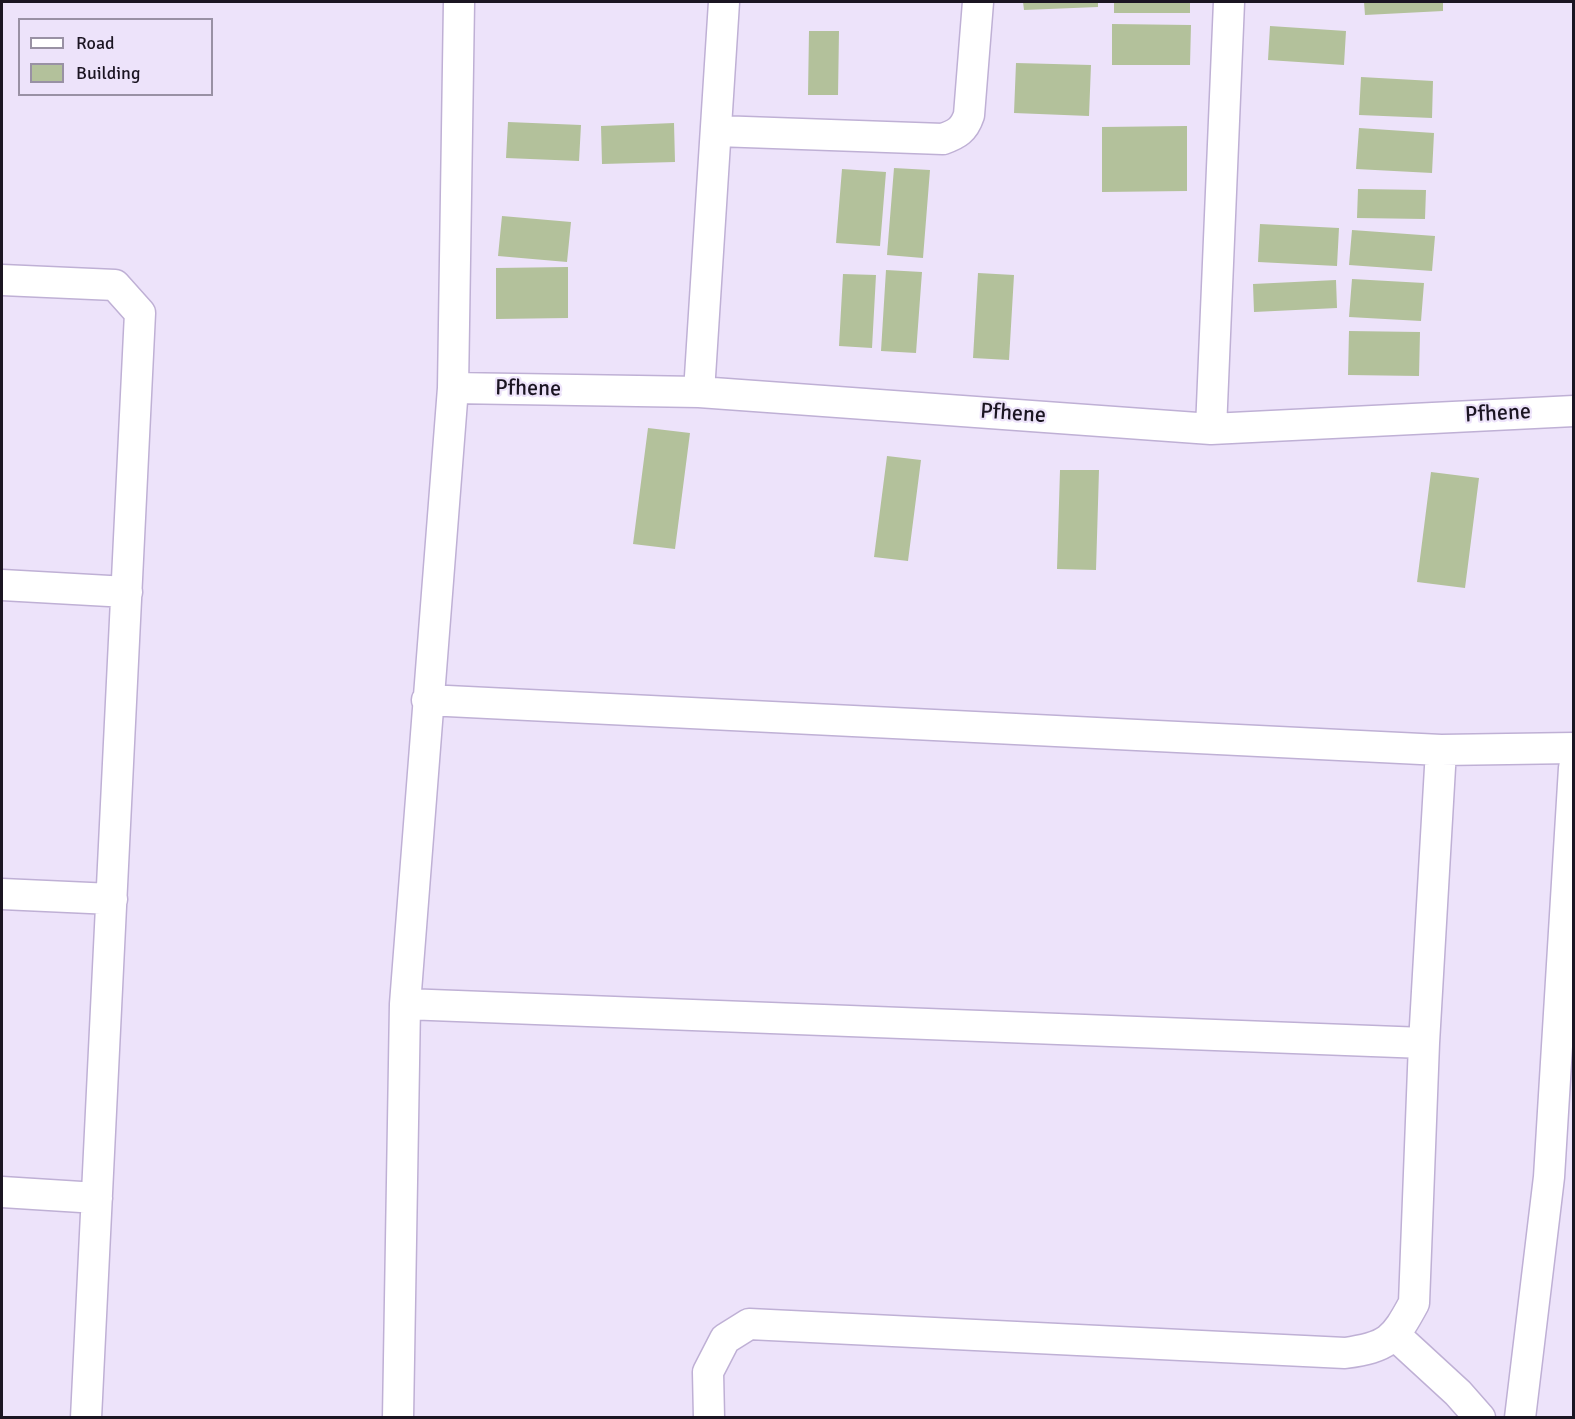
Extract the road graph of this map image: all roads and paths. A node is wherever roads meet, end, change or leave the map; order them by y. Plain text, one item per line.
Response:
1 (459, 2) edge
2 (724, 2) edge
3 (978, 2) edge
4 (1228, 2) edge
5 (717, 131) junction
6 (2, 280) edge
7 (453, 388) junction
8 (699, 392) junction
9 (1574, 411) edge
10 (1211, 429) junction
11 (2, 585) edge
12 (127, 592) junction
13 (426, 700) junction
14 (1574, 748) edge
15 (1441, 750) junction
16 (1574, 768) edge
17 (2, 894) edge
18 (112, 899) junction
19 (405, 1005) junction
20 (1424, 1043) junction
21 (2, 1192) edge
22 (97, 1198) junction
23 (1396, 1336) junction
24 (86, 1418) edge
25 (398, 1418) edge
26 (709, 1418) edge
27 (1480, 1418) edge
28 (1520, 1418) edge

1 - 7 street
2 - 5 street
3 - 5 street
4 - 10 street
5 - 8 street
6 - 12 street
7 - 8 street, Pfhene
7 - 13 street
8 - 10 street, Pfhene
9 - 10 street, Pfhene
11 - 12 street
12 - 18 street
13 - 15 street
13 - 19 street
14 - 15 street
15 - 20 street
16 - 28 street
17 - 18 street
18 - 22 street
19 - 20 street
19 - 25 street
20 - 23 street
21 - 22 street
22 - 24 street
23 - 26 street
23 - 27 street

